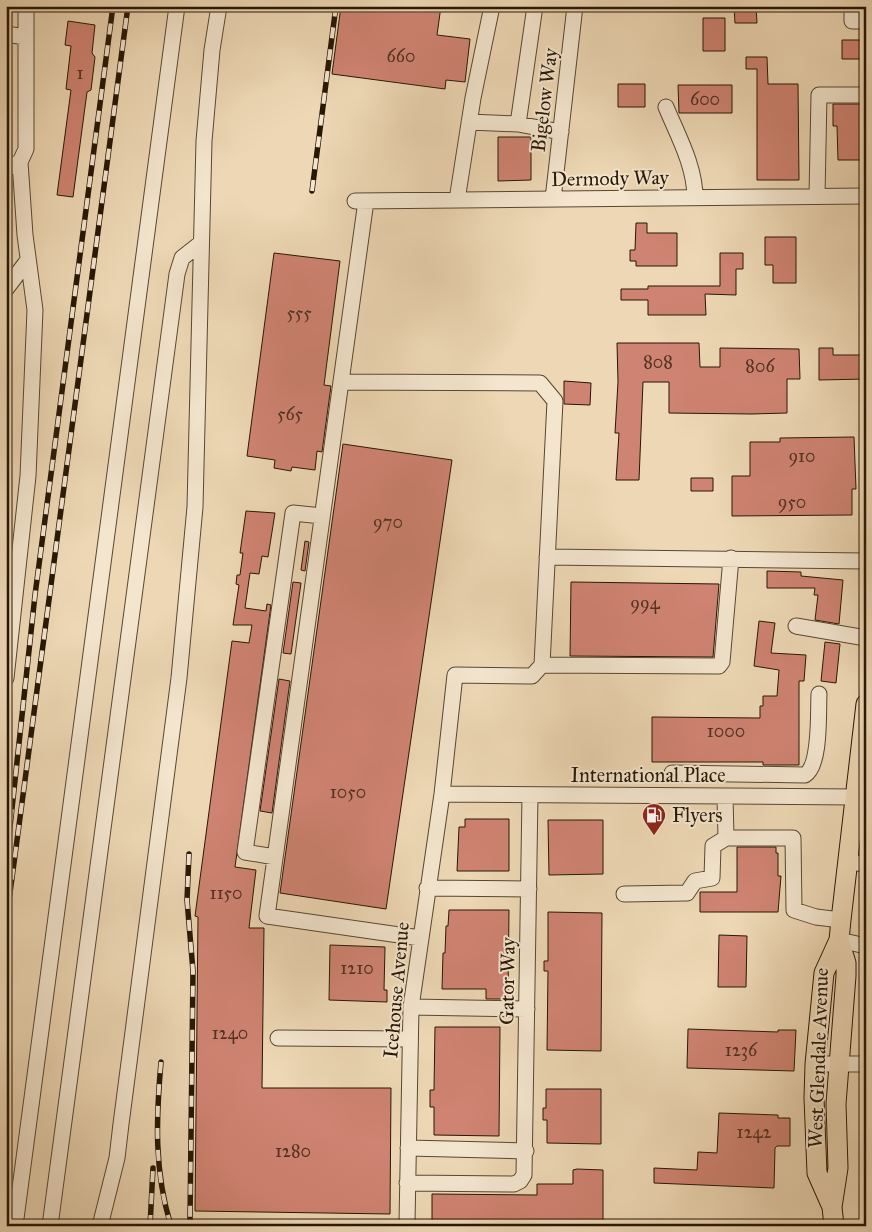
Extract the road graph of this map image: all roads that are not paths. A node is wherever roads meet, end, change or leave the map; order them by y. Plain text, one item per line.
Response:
1 (26, 6) edge
2 (177, 6) edge
3 (219, 6) edge
4 (492, 6) edge
5 (535, 6) edge
6 (575, 6) edge
7 (852, 6) edge
8 (866, 21) edge
9 (6, 34) edge
10 (25, 37) junction
11 (866, 95) edge
12 (666, 107) dead end
13 (470, 122) junction
14 (518, 124) junction
15 (561, 132) junction
16 (13, 165) edge
17 (817, 196) junction
18 (866, 196) edge
19 (695, 198) junction
20 (553, 199) junction
21 (457, 200) junction
22 (201, 243) junction
23 (28, 260) junction
24 (6, 290) edge
25 (341, 382) junction
26 (322, 516) junction
27 (547, 557) junction
28 (731, 558) junction
29 (866, 561) edge
30 (796, 626) dead end
31 (866, 638) edge
32 (542, 665) junction
33 (6, 678) edge
34 (819, 694) dead end
35 (866, 704) edge
36 (865, 723) edge
37 (672, 774) dead end
38 (691, 774) junction
39 (803, 776) junction
40 (442, 794) junction
41 (530, 795) junction
42 (690, 796) junction
43 (725, 796) junction
44 (803, 796) junction
45 (855, 797) junction
46 (726, 838) junction
47 (275, 856) junction
48 (857, 863) edge
49 (427, 888) junction
50 (528, 889) junction
51 (624, 894) dead end
52 (841, 920) junction
53 (420, 938) junction
54 (839, 940) junction
55 (866, 946) edge
56 (411, 1007) junction
57 (527, 1009) junction
58 (278, 1038) dead end
59 (409, 1039) junction
60 (815, 1064) junction
61 (838, 1064) junction
62 (866, 1064) edge
63 (408, 1148) junction
64 (526, 1151) junction
65 (407, 1183) junction
66 (832, 1207) junction
67 (407, 1223) dead end
68 (15, 1226) edge
69 (50, 1226) edge
70 (100, 1226) edge
71 (834, 1226) edge

1 - 10 street
2 - 68 street
3 - 22 street
4 - 13 street
5 - 14 street
6 - 15 street, Bigelow Way
7 - 8 street
9 - 10 street
10 - 16 street
11 - 17 street
12 - 19 street
13 - 14 street
13 - 21 street
14 - 15 street
15 - 20 street, Bigelow Way
16 - 23 street
17 - 18 street, Dermody Way
17 - 19 street, Dermody Way
19 - 20 street, Dermody Way
20 - 21 street, Dermody Way
21 - 25 street, Dermody Way
22 - 69 street
22 - 70 street
23 - 24 street
23 - 33 street
25 - 26 street
25 - 27 street
26 - 47 street
26 - 47 street
27 - 28 street
27 - 32 street
28 - 29 street
28 - 32 street
30 - 31 street
32 - 40 street, Icehouse Avenue
34 - 39 street
35 - 36 main road, West Glendale Avenue
36 - 45 main road, West Glendale Avenue
37 - 38 street
38 - 39 street
38 - 42 street
39 - 44 street
40 - 41 street, International Place
40 - 49 street, Icehouse Avenue
41 - 42 street, International Place
41 - 50 street, Gator Way
42 - 43 street, International Place
43 - 44 street, International Place
43 - 46 street
44 - 45 street, International Place
45 - 48 main road, West Glendale Avenue
46 - 51 street
46 - 52 street
47 - 53 street
48 - 52 main road, West Glendale Avenue
49 - 50 street
49 - 53 street, Icehouse Avenue
50 - 57 street, Gator Way
52 - 54 main road, West Glendale Avenue
53 - 56 street, Icehouse Avenue
54 - 55 street
54 - 60 main road, West Glendale Avenue
54 - 61 main road, West Glendale Avenue
56 - 57 street
56 - 59 street, Icehouse Avenue
57 - 64 street, Gator Way
58 - 59 street
59 - 63 street, Icehouse Avenue
60 - 61 street
60 - 66 main road, West Glendale Avenue
61 - 62 street
61 - 66 main road, West Glendale Avenue
63 - 64 street
63 - 65 street, Icehouse Avenue
64 - 65 street, Gator Way
65 - 67 street, Icehouse Avenue
66 - 71 main road, West Glendale Avenue

